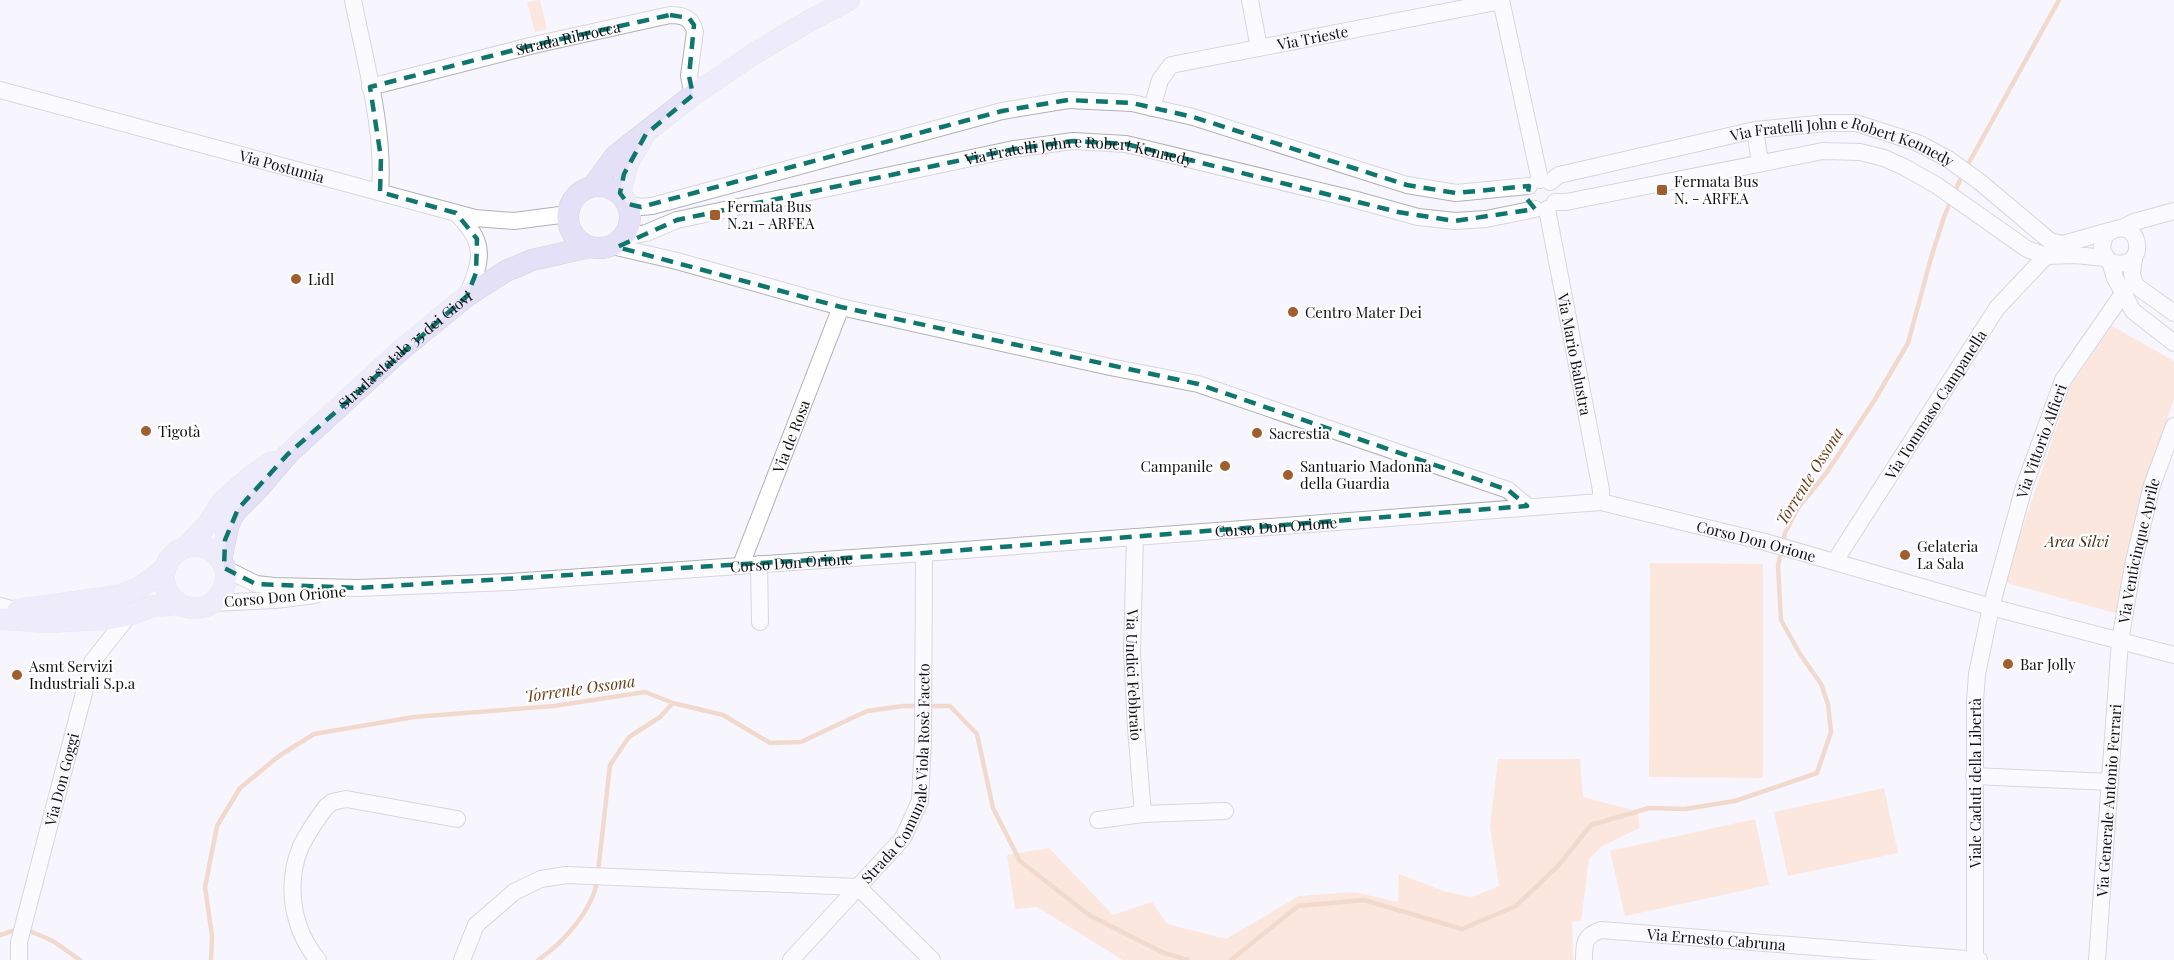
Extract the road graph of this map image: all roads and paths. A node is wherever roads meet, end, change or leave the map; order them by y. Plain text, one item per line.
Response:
1 (353, 0) edge
2 (849, 0) edge
3 (1250, 0) edge
4 (1501, 0) edge
5 (1259, 48) junction
6 (370, 87) junction
7 (0, 90) edge
8 (693, 95) junction
9 (1152, 108) junction
10 (1755, 130) junction
11 (646, 134) junction
12 (1634, 160) junction
13 (1760, 162) junction
14 (1540, 182) junction
15 (593, 186) junction
16 (1640, 187) junction
17 (380, 192) junction
18 (624, 199) junction
19 (1546, 207) junction
20 (2174, 211) edge
21 (456, 213) junction
22 (568, 218) junction
23 (2116, 230) junction
24 (646, 233) junction
25 (618, 241) junction
26 (590, 247) junction
27 (2046, 256) junction
28 (664, 258) junction
29 (2134, 259) junction
30 (532, 260) junction
31 (2108, 260) junction
32 (2124, 292) junction
33 (467, 296) junction
34 (841, 308) junction
35 (2174, 313) edge
36 (2174, 343) edge
37 (2174, 426) edge
38 (288, 454) junction
39 (1601, 502) junction
40 (1527, 506) junction
41 (1136, 537) junction
42 (186, 547) junction
43 (924, 554) junction
44 (1835, 561) junction
45 (223, 564) junction
46 (759, 564) junction
47 (741, 565) junction
48 (165, 569) junction
49 (358, 588) junction
50 (130, 593) junction
51 (211, 603) junction
52 (180, 604) junction
53 (1991, 607) junction
54 (4, 612) edge
55 (129, 615) junction
56 (107, 619) junction
57 (760, 622) dead end
58 (2120, 641) junction
59 (104, 646) junction
60 (2174, 655) edge
61 (1974, 776) junction
62 (2110, 782) junction
63 (1225, 811) dead end
64 (1143, 814) junction
65 (457, 819) dead end
66 (1098, 820) dead end
67 (858, 887) junction
68 (19, 960) edge
69 (318, 960) edge
70 (462, 960) edge
71 (791, 960) edge
72 (933, 960) edge
73 (1584, 960) edge
74 (1976, 960) edge
75 (2097, 960) edge

1 - 6 street
2 - 8 main road
3 - 5 street
4 - 5 street, Via Trieste
4 - 14 street
5 - 9 street, Via Trieste
6 - 8 street, Strada Ribrocca
6 - 17 street
7 - 17 street, Via Postumia
8 - 11 main road
9 - 14 street, Via Fratelli John e Robert Kennedy
9 - 18 street, Via Fratelli John e Robert Kennedy
10 - 12 street, Via Fratelli John e Robert Kennedy
10 - 13 street
10 - 23 street, Via Fratelli John e Robert Kennedy
11 - 15 main road
11 - 18 main road
12 - 14 street, Via Fratelli John e Robert Kennedy
12 - 16 street
13 - 16 street, Via Fratelli John e Robert Kennedy
13 - 27 street, Via Fratelli John e Robert Kennedy
14 - 19 street
14 - 19 street
15 - 18 main road
15 - 22 main road
16 - 19 street, Via Fratelli John e Robert Kennedy
17 - 21 street, Via Postumia
18 - 25 main road
19 - 24 street, Via Fratelli John e Robert Kennedy
19 - 39 street, Via Mario Balustra
20 - 23 street
21 - 22 street, Via Postumia
21 - 33 street
22 - 26 main road
22 - 30 main road, Strada statale 35 dei Giovi
23 - 29 street
23 - 31 street
24 - 25 street, Via Fratelli John e Robert Kennedy
24 - 28 street
25 - 26 main road
25 - 28 street
26 - 30 main road, Strada statale 35 dei Giovi
27 - 31 street, Via Fratelli John e Robert Kennedy
27 - 44 street, Via Tommaso Campanella
28 - 34 street
29 - 31 street, Via Fratelli John e Robert Kennedy
29 - 35 street
30 - 33 main road, Strada statale 35 dei Giovi
31 - 32 street
32 - 36 street
32 - 53 street, Via Vittorio Alfieri
33 - 38 main road, Strada statale 35 dei Giovi
34 - 40 street
34 - 47 street, Via de Rosa
37 - 58 street, Via Venticinque Aprile
38 - 42 main road, Strada statale 35 dei Giovi
38 - 45 main road, Strada statale 35 dei Giovi
39 - 40 street, Corso Don Orione
39 - 44 street, Corso Don Orione
40 - 41 street, Corso Don Orione
41 - 43 street, Corso Don Orione
41 - 64 street, Via Undici Febbraio
42 - 45 main road
42 - 48 main road
43 - 46 street, Corso Don Orione
43 - 67 street, Strada Comunale Viola Rosè Faceto
44 - 53 street, Corso Don Orione
45 - 49 street, Corso Don Orione
45 - 51 main road
46 - 47 street, Corso Don Orione
46 - 57 street
47 - 49 street, Corso Don Orione
48 - 50 main road
48 - 52 main road
49 - 51 street, Corso Don Orione
50 - 54 main road
50 - 56 main road
51 - 52 main road
52 - 55 main road
53 - 58 street, Corso Don Orione
53 - 61 street, Viale Caduti della Libertà
54 - 56 main road
55 - 56 main road
55 - 59 street, Via Don Goggi
56 - 59 street, Via Don Goggi
58 - 60 street, Corso Don Orione
58 - 62 street, Via Generale Antonio Ferrari
59 - 68 street, Via Don Goggi
61 - 62 street
61 - 74 street, Viale Caduti della Libertà
62 - 75 street, Via Generale Antonio Ferrari
63 - 64 street
64 - 66 street
65 - 69 street
67 - 70 street
67 - 71 street, Strada Comunale Viola Rosè Faceto
67 - 72 street
73 - 74 street, Via Ernesto Cabruna

